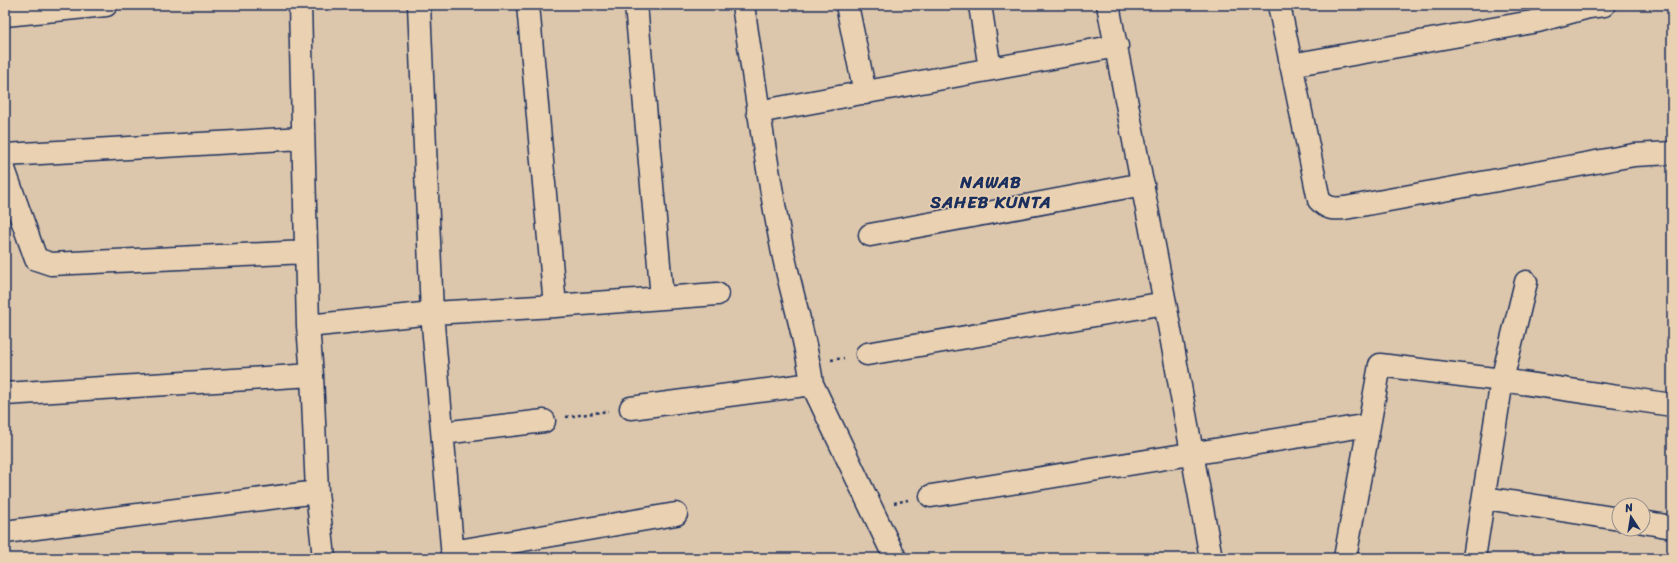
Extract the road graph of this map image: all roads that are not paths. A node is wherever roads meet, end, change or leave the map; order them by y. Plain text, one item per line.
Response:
1 (106, 5) edge
2 (300, 5) edge
3 (419, 5) edge
4 (528, 5) edge
5 (636, 5) edge
6 (743, 5) edge
7 (847, 5) edge
8 (980, 5) edge
9 (1108, 5) edge
10 (1279, 5) edge
11 (1604, 5) edge
12 (5, 15) edge
13 (1117, 46) junction
14 (1291, 64) junction
15 (990, 69) junction
16 (865, 93) junction
17 (758, 112) junction
18 (303, 138) junction
19 (1672, 153) edge
20 (5, 155) edge
21 (5, 172) edge
22 (1143, 184) junction
23 (870, 235) dead end
24 (306, 252) junction
25 (1526, 282) dead end
26 (717, 294) dead end
27 (662, 298) junction
28 (1165, 303) junction
29 (555, 306) junction
30 (432, 313) junction
31 (308, 326) junction
32 (867, 354) road end
33 (811, 374) junction
34 (312, 375) junction
35 (1502, 380) junction
36 (5, 394) edge
37 (1672, 405) edge
38 (631, 408) road end
39 (544, 421) road end
40 (1369, 424) junction
41 (443, 433) junction
42 (1191, 453) junction
43 (317, 492) junction
44 (931, 496) road end
45 (1485, 498) junction
46 (676, 514) dead end
47 (1611, 518) edge
48 (1651, 523) edge
49 (1672, 527) edge
50 (5, 532) edge
51 (453, 555) edge
52 (324, 558) edge
53 (895, 558) edge
54 (1210, 558) edge
55 (1345, 558) edge
56 (1474, 558) edge

1 - 12 street
2 - 18 street
3 - 30 street
4 - 29 street
5 - 27 street
6 - 17 street
7 - 16 street
8 - 15 street
9 - 13 street
10 - 14 street
11 - 14 street
13 - 15 street
13 - 22 street
14 - 19 street
15 - 16 street
16 - 17 street
17 - 33 street
18 - 20 street
18 - 24 street
21 - 24 street
22 - 23 street
22 - 28 street
24 - 31 street
25 - 35 street
26 - 27 street
27 - 29 street
28 - 32 street
28 - 42 street
29 - 30 street
30 - 31 street
30 - 41 street
31 - 34 street
33 - 38 street
33 - 53 street
34 - 36 street
34 - 43 street
35 - 37 street
35 - 40 street
35 - 45 street
39 - 41 street
40 - 42 street
40 - 55 street
41 - 51 street
42 - 44 street
42 - 54 street
43 - 50 street
43 - 52 street
45 - 47 street
45 - 56 street
46 - 51 street
48 - 49 street

